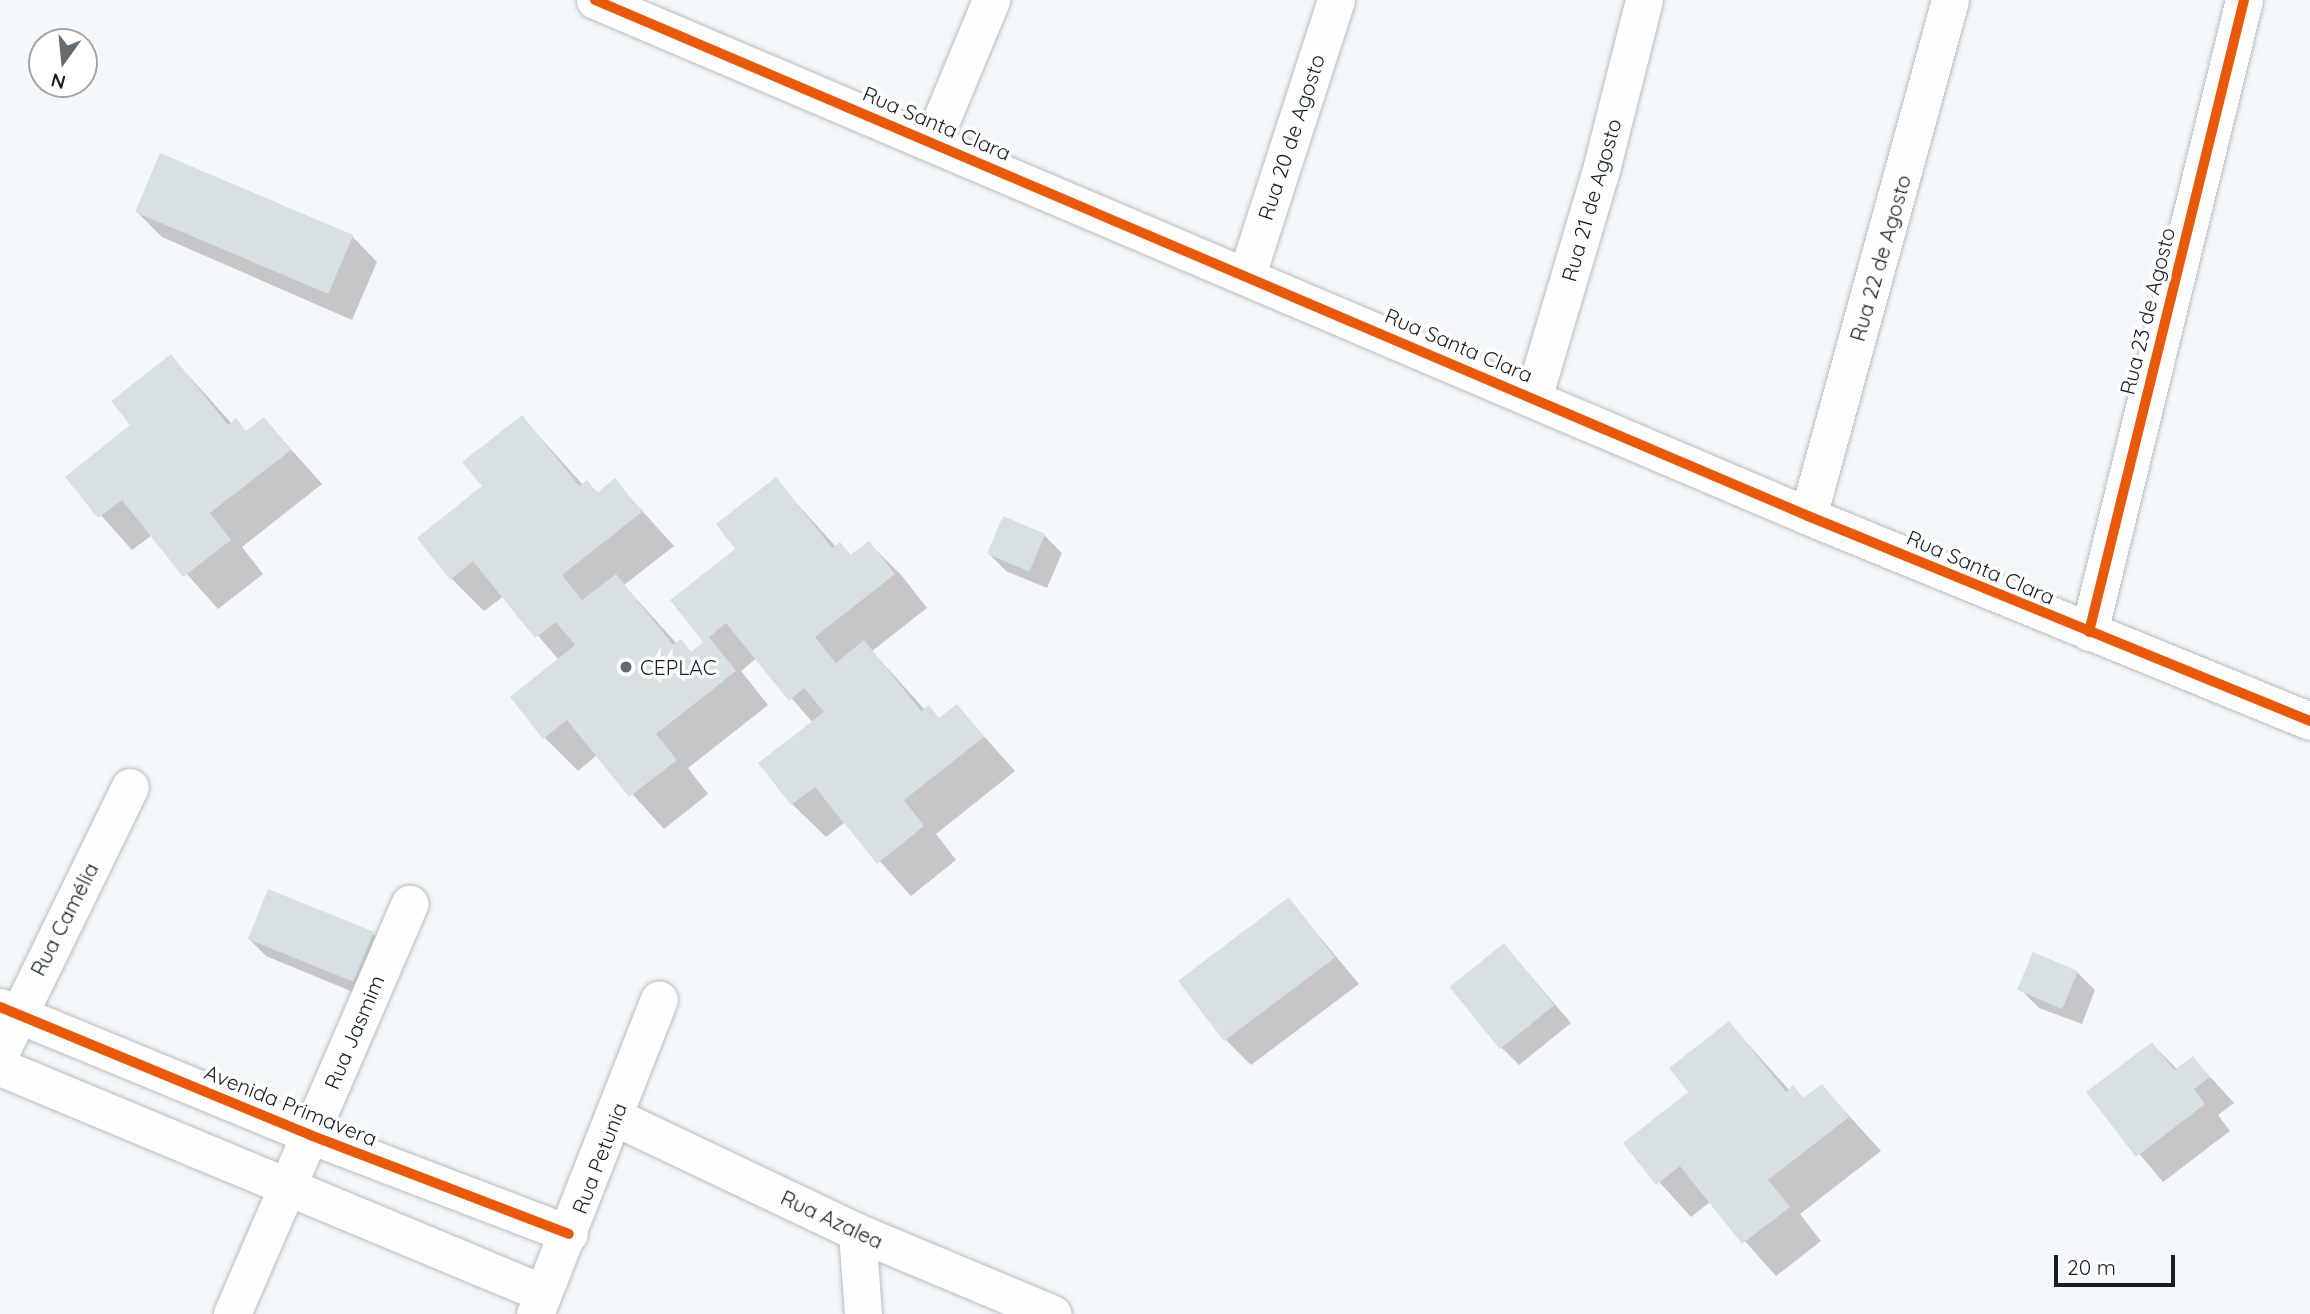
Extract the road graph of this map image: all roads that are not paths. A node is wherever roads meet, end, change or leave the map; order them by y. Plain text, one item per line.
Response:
1 (595, 0) edge
2 (991, 0) edge
3 (1336, 0) edge
4 (1644, 0) edge
5 (1950, 0) edge
6 (2244, 0) edge
7 (641, 9) edge
8 (932, 142) junction
9 (1247, 274) junction
10 (1533, 398) junction
11 (1808, 516) junction
12 (2089, 632) junction
13 (2310, 721) edge
14 (130, 787) dead end
15 (409, 904) dead end
16 (659, 1000) dead end
17 (8, 1011) edge
18 (0, 1053) edge
19 (0, 1067) edge
20 (615, 1117) junction
21 (310, 1135) junction
22 (289, 1189) junction
23 (857, 1232) junction
24 (569, 1234) junction
25 (539, 1304) edge
26 (232, 1314) edge
27 (863, 1314) edge
28 (1053, 1314) edge

1 - 7 street, Rua Santa Clara
2 - 8 street
3 - 9 street, Rua 20 de Agosto
4 - 10 street, Rua 21 de Agosto
5 - 11 street, Rua 22 de Agosto
6 - 12 street, Rua 23 de Agosto
7 - 8 street, Rua Santa Clara
8 - 9 street, Rua Santa Clara
9 - 10 street, Rua Santa Clara
10 - 11 street, Rua Santa Clara
11 - 12 street, Rua Santa Clara
12 - 13 street, Rua Santa Clara
14 - 17 street, Rua Camélia
15 - 21 street, Rua Jasmim
16 - 20 street, Rua Petunia
17 - 18 street, Rua Camélia
17 - 21 street, Avenida Primavera
19 - 22 street
20 - 23 street, Rua Azalea
20 - 24 street, Rua Petunia
21 - 22 street, Rua Jasmim
21 - 24 street, Avenida Primavera
22 - 25 street
22 - 26 street, Rua Jasmim
23 - 27 street
23 - 28 street, Rua Azalea
24 - 25 street, Rua Petunia

